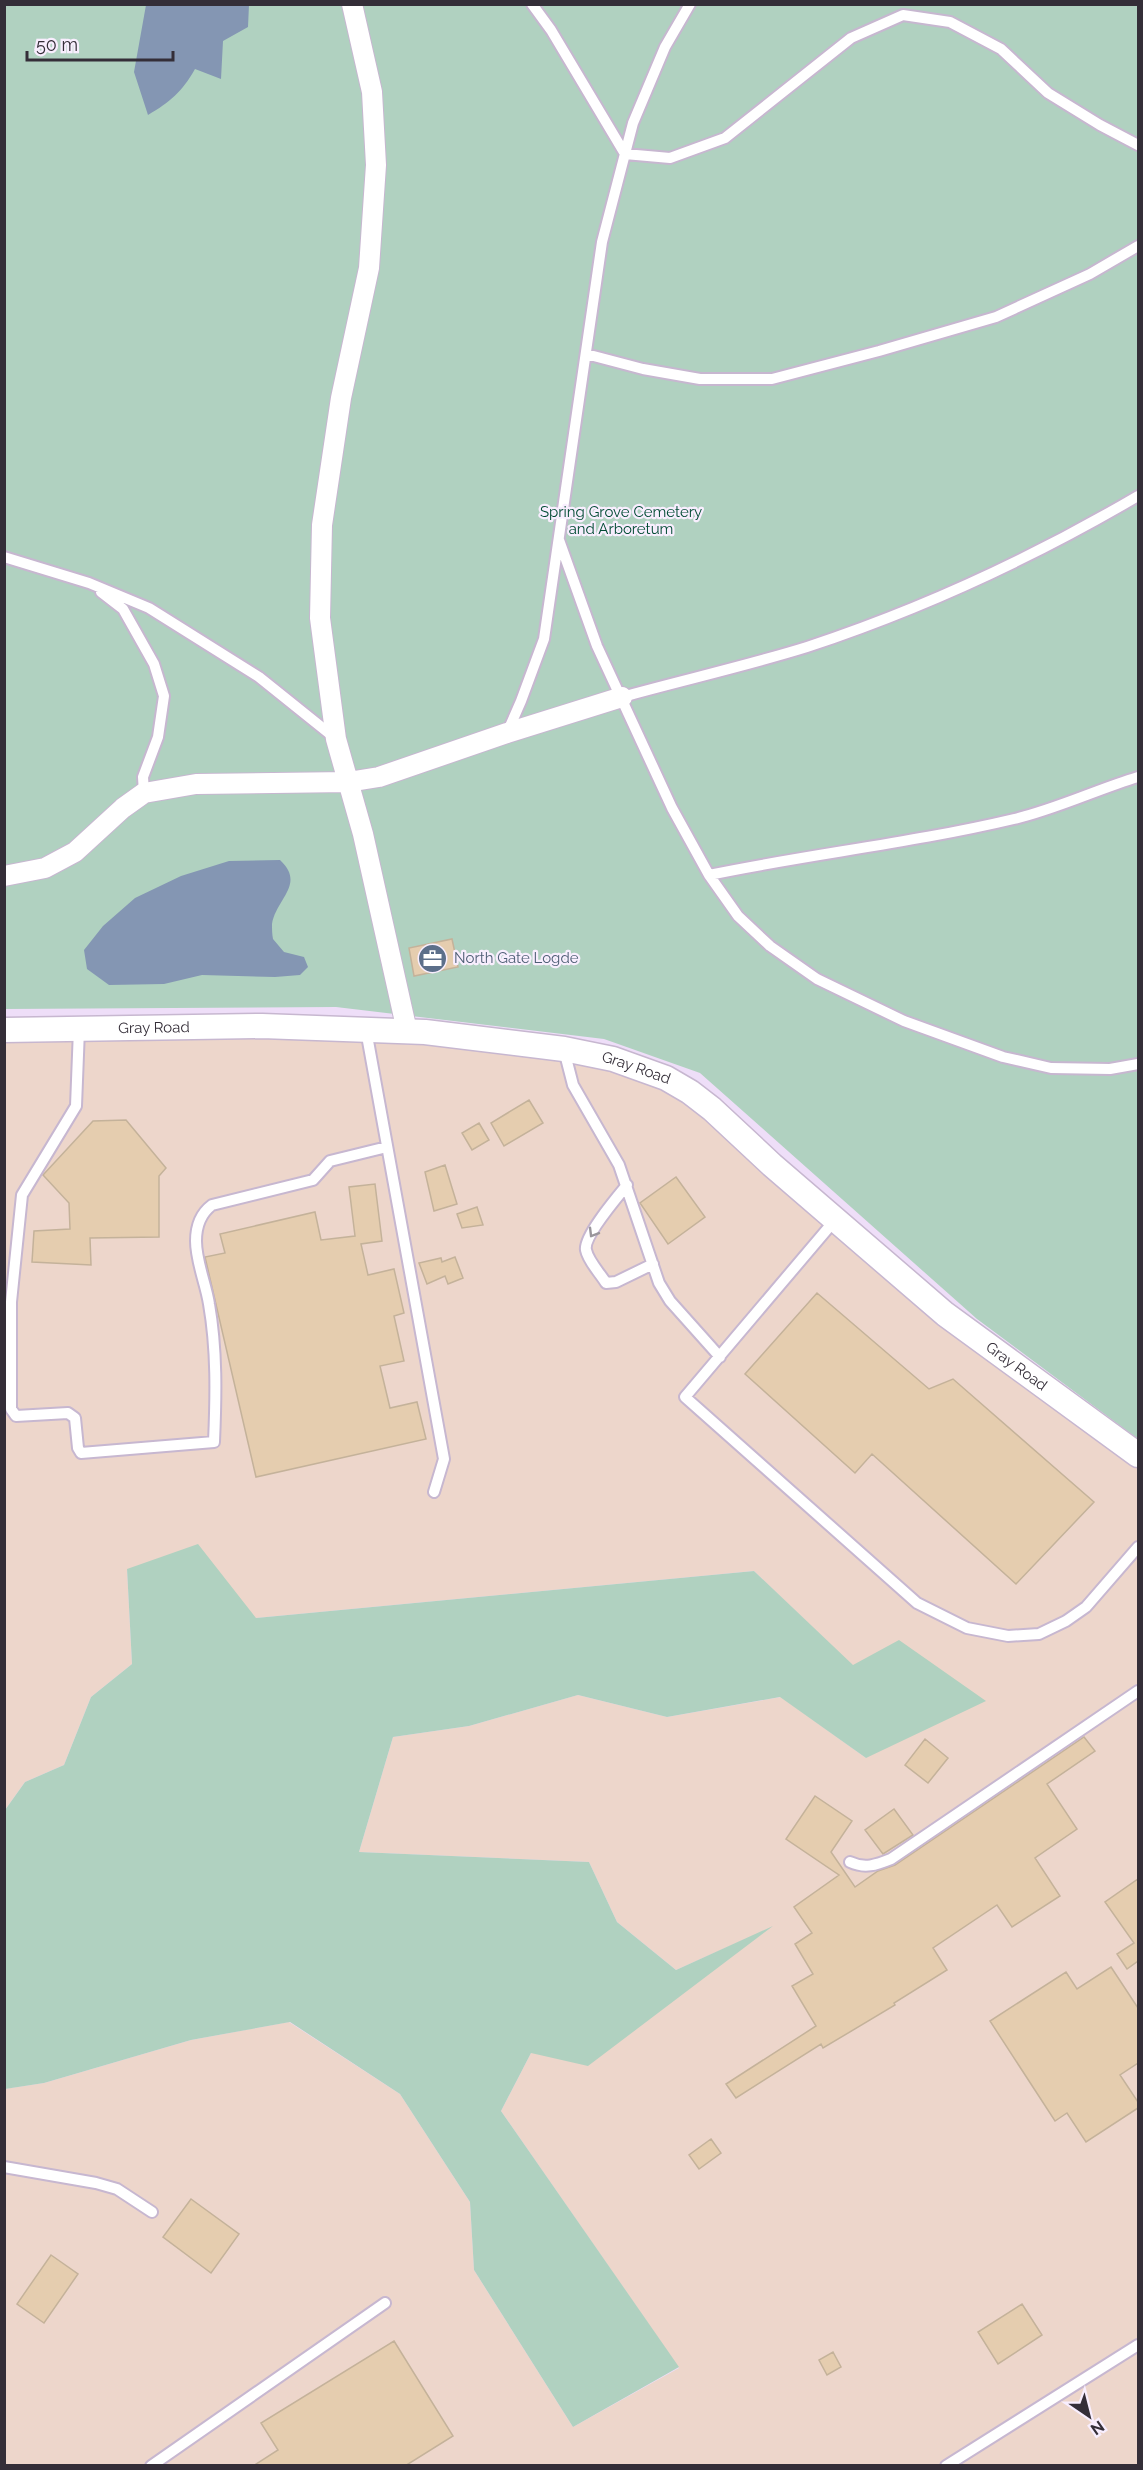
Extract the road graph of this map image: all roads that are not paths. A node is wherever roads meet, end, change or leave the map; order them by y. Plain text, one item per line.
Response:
1 (352, 4) edge
2 (531, 4) edge
3 (690, 4) edge
4 (1138, 145) edge
5 (625, 154) junction
6 (1138, 246) edge
7 (586, 354) junction
8 (1138, 496) edge
9 (559, 540) junction
10 (4, 557) edge
11 (89, 583) junction
12 (622, 697) junction
13 (507, 733) junction
14 (336, 739) junction
15 (1138, 777) edge
16 (348, 782) junction
17 (144, 793) junction
18 (4, 876) edge
19 (709, 876) junction
20 (366, 1028) junction
21 (80, 1029) junction
22 (4, 1030) edge
23 (407, 1032) junction
24 (564, 1049) junction
25 (1138, 1064) edge
26 (387, 1147) junction
27 (627, 1185) junction
28 (835, 1220) junction
29 (653, 1264) junction
30 (720, 1357) junction
31 (1138, 1455) edge
32 (434, 1492) dead end
33 (1138, 1547) edge
34 (1138, 1691) edge
35 (850, 1862) dead end
36 (4, 2167) edge
37 (153, 2212) dead end
38 (385, 2302) dead end
39 (1138, 2345) edge
40 (151, 2466) edge
41 (946, 2466) edge

1 - 14 street
2 - 5 lane
3 - 5 lane
4 - 5 lane
5 - 7 lane
6 - 7 lane
7 - 9 lane
8 - 12 lane
9 - 12 lane
9 - 13 lane
10 - 11 lane
11 - 14 lane
11 - 17 lane
12 - 13 street
12 - 19 lane
13 - 16 street
14 - 16 street
15 - 19 lane
16 - 17 street
16 - 23 street
17 - 18 street
19 - 25 lane
20 - 21 street, Gray Road
20 - 23 street, Gray Road
20 - 26 lane
21 - 22 street, Gray Road
21 - 26 lane
23 - 24 street, Gray Road
24 - 27 lane
24 - 28 street, Gray Road
26 - 32 lane
27 - 29 lane
27 -> 29 lane
28 - 30 lane
28 - 31 street, Gray Road
29 - 30 lane
30 - 33 lane
34 - 35 lane
36 - 37 lane
38 - 40 lane
39 - 41 lane

